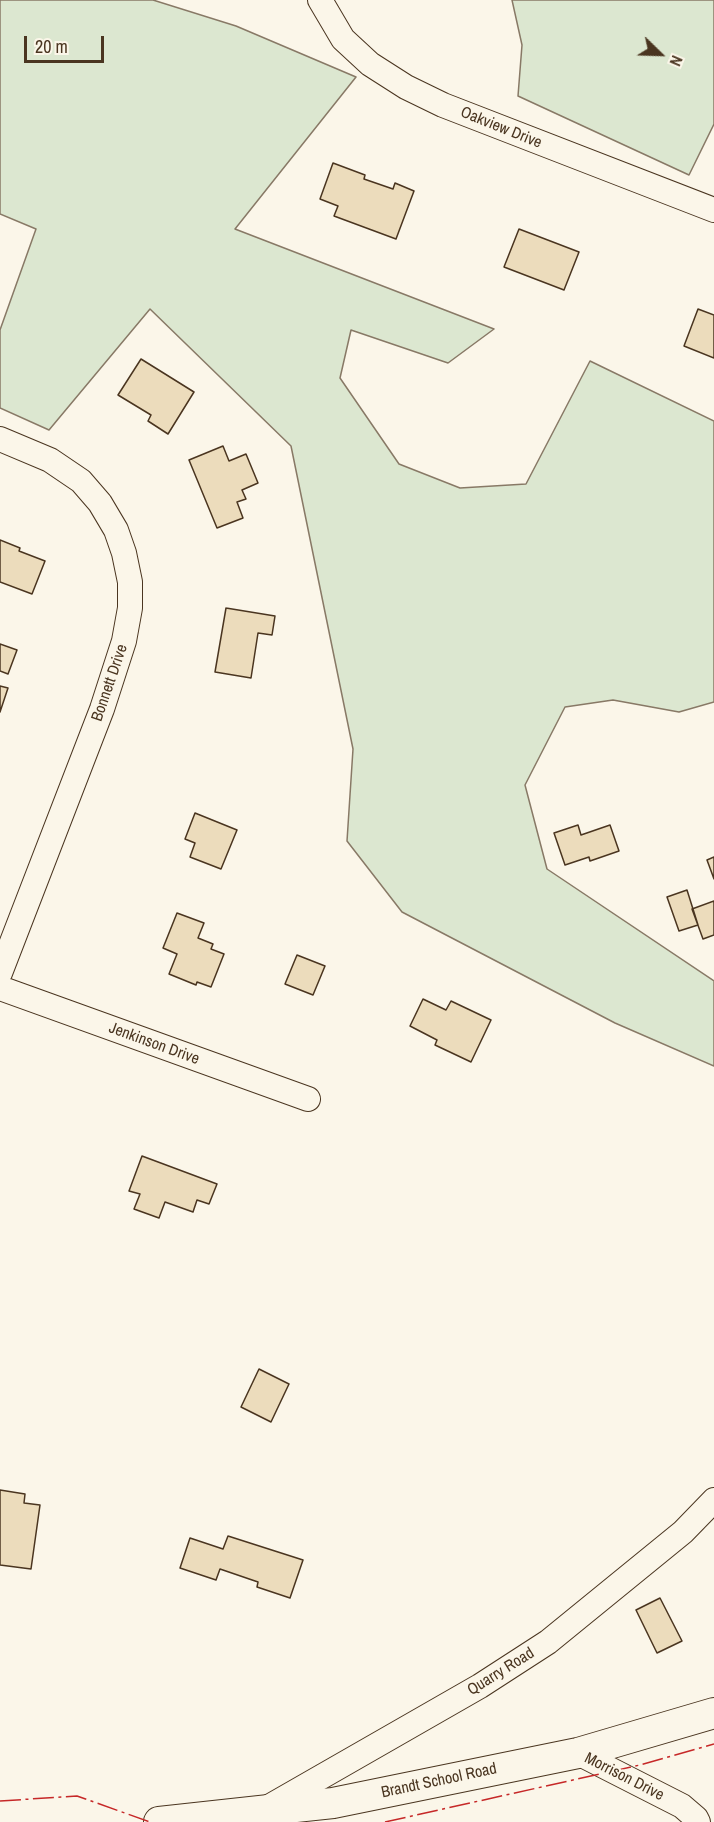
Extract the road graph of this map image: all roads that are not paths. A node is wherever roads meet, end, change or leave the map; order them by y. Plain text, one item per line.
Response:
1 (320, 0) edge
2 (714, 210) edge
3 (0, 439) edge
4 (0, 973) edge
5 (0, 988) edge
6 (308, 1100) dead end
7 (714, 1500) edge
8 (714, 1713) edge
9 (578, 1753) junction
10 (262, 1810) junction
11 (331, 1813) edge
12 (159, 1822) edge
13 (698, 1822) edge

1 - 2 street, Oakview Drive
3 - 4 street, Bonnett Drive
5 - 6 street, Jenkinson Drive
7 - 10 street, Quarry Road
8 - 9 street, Brandt School Road
9 - 11 street, Brandt School Road
9 - 13 street, Morrison Drive
10 - 11 street, Brandt School Road
10 - 12 street, Brandt School Road

